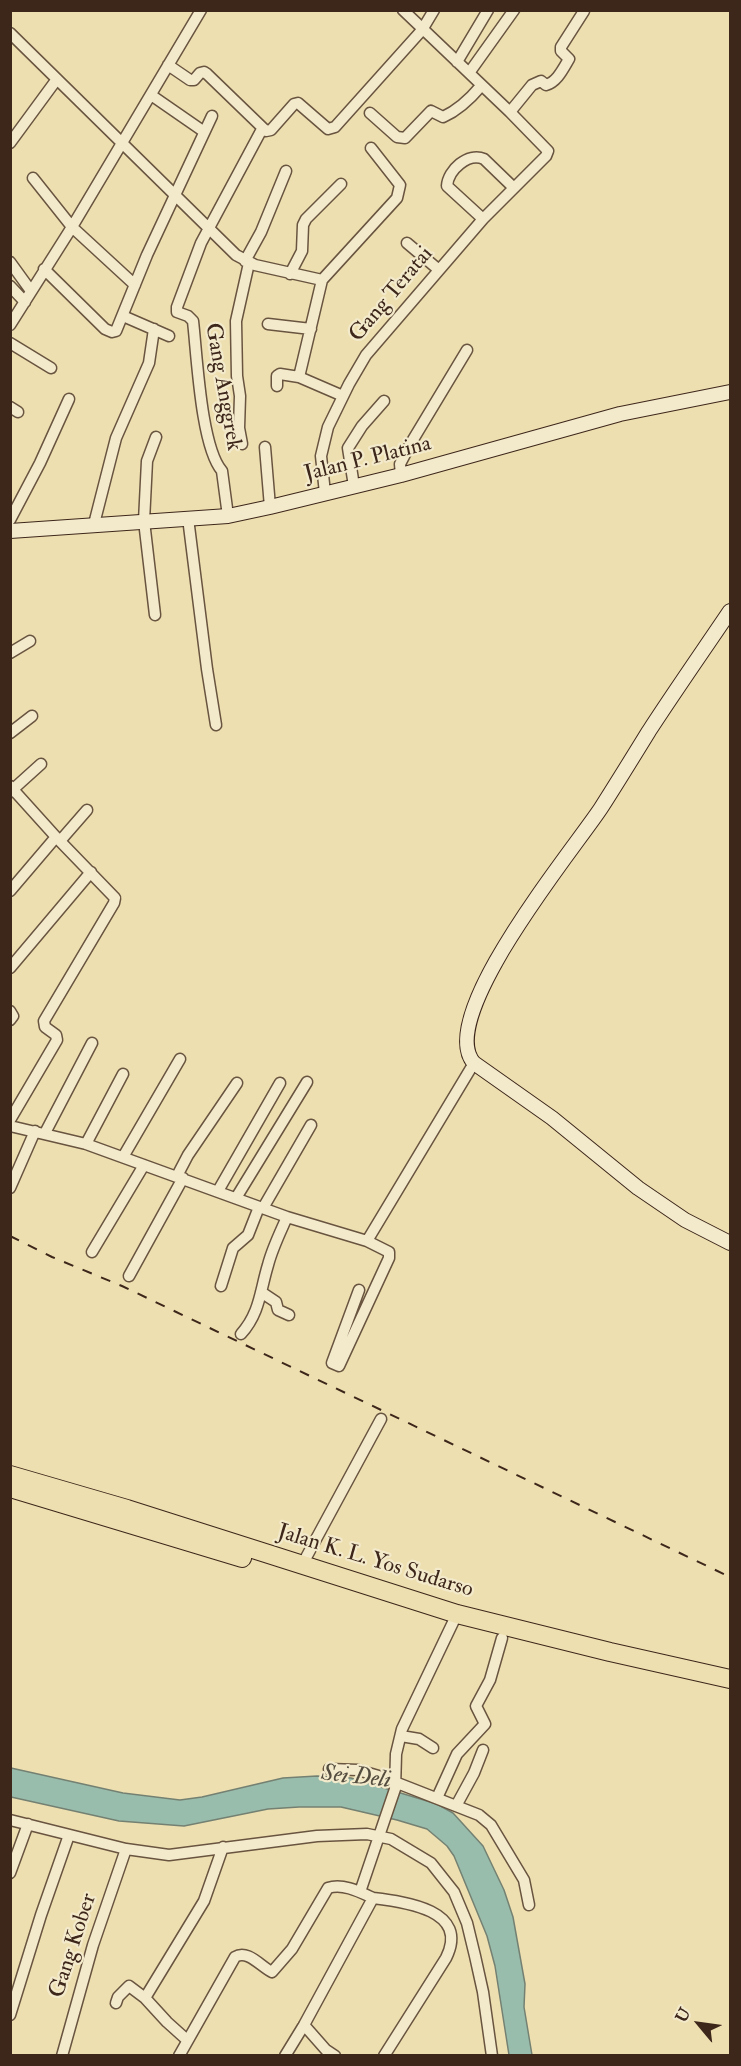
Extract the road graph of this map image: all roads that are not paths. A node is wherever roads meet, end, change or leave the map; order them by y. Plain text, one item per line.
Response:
1 (201, 10) edge
2 (403, 10) edge
3 (435, 10) edge
4 (488, 10) edge
5 (514, 10) edge
6 (584, 11) edge
7 (422, 30) junction
8 (12, 38) edge
9 (458, 62) junction
10 (168, 65) junction
11 (469, 73) junction
12 (57, 79) junction
13 (481, 86) junction
14 (151, 95) junction
15 (370, 112) dead end
16 (510, 112) junction
17 (212, 116) dead end
18 (262, 129) junction
19 (203, 131) junction
20 (122, 142) junction
21 (10, 143) edge
22 (371, 148) dead end
23 (286, 171) dead end
24 (33, 178) dead end
25 (341, 184) dead end
26 (514, 189) junction
27 (174, 195) junction
28 (483, 219) junction
29 (72, 227) junction
30 (209, 229) junction
31 (407, 243) dead end
32 (10, 262) edge
33 (247, 262) junction
34 (44, 269) junction
35 (439, 270) junction
36 (290, 274) junction
37 (322, 280) junction
38 (135, 285) junction
39 (10, 286) edge
40 (31, 291) junction
41 (25, 302) junction
42 (123, 316) junction
43 (268, 324) dead end
44 (10, 325) edge
45 (154, 329) junction
46 (311, 329) junction
47 (169, 336) dead end
48 (10, 343) edge
49 (467, 350) dead end
50 (51, 368) dead end
51 (299, 376) junction
52 (277, 386) dead end
53 (730, 392) edge
54 (343, 396) junction
55 (69, 399) dead end
56 (384, 402) dead end
57 (156, 437) dead end
58 (242, 444) dead end
59 (265, 447) dead end
60 (401, 475) junction
61 (354, 486) junction
62 (325, 493) junction
63 (270, 507) junction
64 (228, 516) junction
65 (188, 518) junction
66 (10, 520) edge
67 (144, 521) junction
68 (94, 524) junction
69 (10, 531) edge
70 (730, 611) edge
71 (154, 615) dead end
72 (30, 641) dead end
73 (10, 653) edge
74 (32, 716) dead end
75 (216, 725) dead end
76 (10, 733) edge
77 (41, 764) dead end
78 (11, 789) edge
79 (87, 810) dead end
80 (58, 839) junction
81 (91, 872) junction
82 (10, 891) edge
83 (10, 968) edge
84 (10, 1011) edge
85 (10, 1020) edge
86 (92, 1043) dead end
87 (180, 1059) dead end
88 (474, 1063) junction
89 (123, 1074) dead end
90 (307, 1082) dead end
91 (237, 1083) dead end
92 (280, 1083) dead end
93 (10, 1120) edge
94 (311, 1125) dead end
95 (10, 1126) edge
96 (40, 1132) junction
97 (86, 1144) junction
98 (123, 1157) junction
99 (144, 1165) junction
100 (180, 1177) junction
101 (10, 1188) edge
102 (218, 1191) junction
103 (237, 1198) junction
104 (261, 1207) junction
105 (286, 1217) junction
106 (367, 1241) junction
107 (730, 1243) edge
108 (92, 1252) dead end
109 (129, 1276) dead end
110 (221, 1286) dead end
111 (358, 1290) dead end
112 (261, 1292) junction
113 (289, 1315) dead end
114 (241, 1334) dead end
115 (381, 1419) dead end
116 (10, 1475) edge
117 (10, 1488) edge
118 (302, 1565) junction
119 (455, 1620) junction
120 (502, 1638) junction
121 (730, 1679) edge
122 (730, 1689) edge
123 (401, 1736) junction
124 (433, 1748) dead end
125 (483, 1750) dead end
126 (329, 1769) dead end
127 (396, 1786) junction
128 (437, 1798) junction
129 (456, 1806) junction
130 (10, 1820) edge
131 (28, 1824) junction
132 (381, 1831) junction
133 (69, 1835) junction
134 (223, 1847) junction
135 (126, 1849) junction
136 (10, 1873) edge
137 (360, 1892) junction
138 (373, 1898) junction
139 (529, 1905) dead end
140 (145, 1998) junction
141 (116, 2003) dead end
142 (10, 2015) edge
143 (304, 2025) junction
144 (187, 2040) junction
145 (62, 2055) edge
146 (179, 2055) edge
147 (285, 2055) edge
148 (335, 2055) edge
149 (384, 2055) edge
150 (492, 2055) edge

1 - 10 street
2 - 7 street
3 - 7 street
4 - 9 street
5 - 11 street
6 - 16 street
7 - 9 street
7 - 18 street
8 - 12 street
9 - 11 street
10 - 14 street
10 - 18 street
11 - 13 street
12 - 20 street
12 - 21 street
13 - 15 street
13 - 16 street
14 - 19 street
14 - 20 street
16 - 26 street, Gang Teratai
17 - 19 street
18 - 30 street
19 - 27 street
20 - 27 street
20 - 29 street
22 - 37 street
23 - 33 street
24 - 29 street
25 - 36 street
26 - 28 street, Gang Teratai
26 - 28 street
27 - 30 street
27 - 38 street
28 - 35 street, Gang Teratai
29 - 34 street
29 - 38 street
30 - 33 street
30 - 64 street, Gang Anggrek
31 - 35 street
32 - 40 street
33 - 36 street
33 - 58 street
34 - 40 street
34 - 42 street
35 - 54 street, Gang Teratai
36 - 37 street
37 - 46 street
38 - 42 street
39 - 41 street
40 - 41 street
41 - 44 street
42 - 45 street
43 - 46 street
45 - 47 street
45 - 68 street
46 - 51 street
48 - 50 street
49 - 60 street
51 - 52 street
51 - 54 street
53 - 60 street, Jalan P. Platina
54 - 62 street, Gang Teratai
55 - 66 street
56 - 61 street
57 - 67 street
59 - 63 street
60 - 61 street, Jalan P. Platina
61 - 62 street, Jalan P. Platina
62 - 63 street, Jalan P. Platina
63 - 64 street, Jalan P. Platina
64 - 65 street, Jalan P. Platina
65 - 67 street, Jalan P. Platina
65 - 75 street
67 - 68 street, Jalan P. Platina
67 - 71 street
68 - 69 street, Jalan P. Platina
70 - 88 street
72 - 73 street
74 - 76 street
77 - 78 street
78 - 80 street
79 - 80 street
80 - 81 street
80 - 82 street
81 - 83 street
81 - 93 street
84 - 85 street
86 - 96 street
87 - 98 street
88 - 106 street
88 - 107 street
89 - 97 street
90 - 103 street
91 - 100 street
92 - 102 street
94 - 104 street
95 - 96 street
96 - 97 street
96 - 101 street
97 - 98 street
98 - 99 street
99 - 100 street
99 - 108 street
100 - 102 street
100 - 109 street
102 - 103 street
103 - 104 street
104 - 105 street
104 - 110 street
105 - 106 street
105 - 112 street
106 - 111 street
112 - 113 street
112 - 114 street
115 - 118 street
116 - 118 highway, Jalan K. L. Yos Sudarso
117 - 119 highway, Jalan K. L. Yos Sudarso
118 - 119 highway, Jalan K. L. Yos Sudarso
119 - 120 highway, Jalan K. L. Yos Sudarso
119 - 121 highway, Jalan K. L. Yos Sudarso
119 - 123 street
120 - 122 highway, Jalan K. L. Yos Sudarso
120 - 128 street
123 - 124 street
123 - 127 street
125 - 129 street
126 - 127 street
127 - 128 street
127 - 132 street
128 - 129 street
129 - 139 street
130 - 131 street
131 - 133 street
131 - 136 street
132 - 134 street
132 - 137 street
132 - 150 street
133 - 135 street
133 - 142 street
134 - 135 street
134 - 140 street
135 - 145 street, Gang Kober
137 - 138 street
137 - 144 street
138 - 143 street
138 - 149 street
140 - 141 street
140 - 144 street
143 - 147 street
143 - 148 street
144 - 146 street

